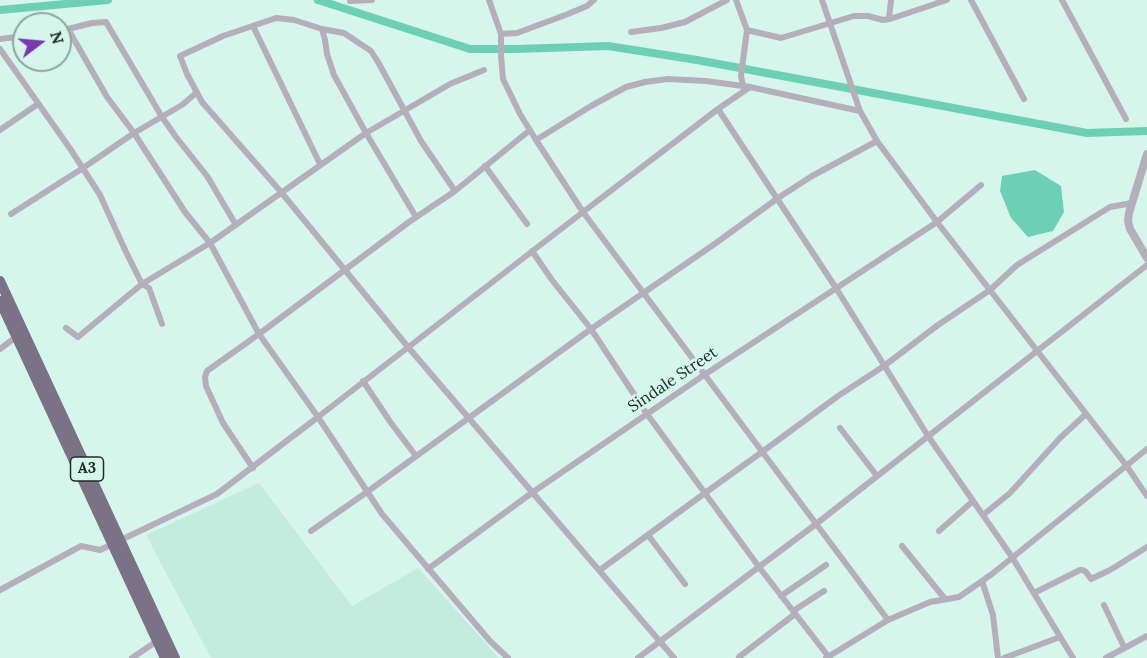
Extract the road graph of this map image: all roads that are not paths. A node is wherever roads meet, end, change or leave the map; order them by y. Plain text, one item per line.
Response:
1 (350, 0) edge
2 (372, 0) edge
3 (489, 0) edge
4 (594, 0) edge
5 (727, 0) edge
6 (736, 0) edge
7 (822, 0) edge
8 (891, 0) edge
9 (946, 0) edge
10 (971, 0) edge
11 (1062, 0) edge
12 (889, 19) junction
13 (831, 23) junction
14 (252, 26) junction
15 (72, 28) edge
16 (322, 29) junction
17 (747, 30) junction
18 (631, 33) dead end
19 (501, 34) junction
20 (72, 36) edge
21 (0, 50) edge
22 (484, 70) dead end
23 (746, 86) junction
24 (196, 93) junction
25 (1024, 99) dead end
26 (38, 104) junction
27 (718, 109) junction
28 (404, 110) junction
29 (860, 111) junction
30 (162, 117) junction
31 (1126, 118) dead end
32 (0, 130) edge
33 (530, 130) junction
34 (366, 133) junction
35 (134, 134) junction
36 (537, 140) junction
37 (877, 141) junction
38 (1147, 154) edge
39 (320, 164) junction
40 (485, 166) junction
41 (83, 168) junction
42 (981, 185) dead end
43 (455, 191) junction
44 (281, 192) junction
45 (778, 198) junction
46 (1132, 203) junction
47 (583, 212) junction
48 (11, 214) dead end
49 (416, 217) junction
50 (938, 222) junction
51 (236, 225) junction
52 (527, 225) dead end
53 (210, 243) junction
54 (531, 251) junction
55 (1147, 258) edge
56 (1147, 265) edge
57 (345, 270) junction
58 (0, 281) edge
59 (142, 284) junction
60 (836, 288) junction
61 (990, 290) junction
62 (643, 293) junction
63 (0, 301) edge
64 (162, 324) dead end
65 (66, 328) dead end
66 (591, 328) junction
67 (260, 334) junction
68 (16, 337) junction
69 (408, 347) junction
70 (0, 349) edge
71 (1037, 351) junction
72 (884, 366) junction
73 (704, 375) junction
74 (363, 381) junction
75 (647, 414) junction
76 (1086, 414) junction
77 (318, 417) junction
78 (469, 417) junction
79 (840, 428) dead end
80 (928, 436) junction
81 (1147, 449) edge
82 (762, 452) junction
83 (416, 456) junction
84 (1126, 465) junction
85 (253, 468) junction
86 (877, 476) junction
87 (367, 492) junction
88 (533, 492) junction
89 (705, 493) junction
90 (1147, 496) edge
91 (973, 501) junction
92 (983, 515) junction
93 (816, 524) junction
94 (312, 531) dead end
95 (939, 531) dead end
96 (648, 535) junction
97 (116, 541) junction
98 (902, 546) dead end
99 (1147, 547) edge
100 (1012, 557) junction
101 (826, 564) dead end
102 (759, 567) junction
103 (428, 569) junction
104 (600, 570) junction
105 (982, 580) junction
106 (685, 584) dead end
107 (0, 590) edge
108 (824, 591) dead end
109 (1034, 593) junction
110 (781, 596) junction
111 (945, 599) junction
112 (1104, 605) dead end
113 (794, 613) junction
114 (888, 620) junction
115 (1147, 636) edge
116 (1060, 637) junction
117 (157, 641) junction
118 (660, 641) junction
119 (1124, 647) junction
120 (827, 657) edge
121 (132, 658) edge
122 (165, 658) edge
123 (175, 658) edge
124 (508, 658) edge
125 (638, 658) edge
126 (674, 658) edge
127 (740, 658) edge
128 (998, 658) edge
129 (1004, 658) edge
130 (1073, 658) edge
131 (1106, 658) edge

1 - 2 street
3 - 19 street
4 - 19 street
5 - 18 street
6 - 17 street
7 - 13 street
8 - 12 street
9 - 12 street
10 - 25 street
11 - 31 street
12 - 13 street
13 - 17 street
13 - 29 street
14 - 16 street
14 - 24 street
14 - 39 street
15 - 30 street
16 - 28 street
16 - 34 street
17 - 23 street
19 - 33 street
20 - 35 street
21 - 26 street
22 - 28 street
23 - 27 street
23 - 29 street
23 - 36 street
24 - 30 street
24 - 44 street
26 - 32 street
26 - 41 street
27 - 45 street
27 - 47 street
28 - 34 street
28 - 43 street
29 - 37 street
30 - 35 street
30 - 51 street
33 - 36 street
33 - 40 street
34 - 39 street
34 - 49 street
35 - 41 street
35 - 53 street
36 - 47 street
37 - 45 street
37 - 50 street
38 - 46 street
39 - 44 street
40 - 43 street
40 - 52 street
41 - 48 street
41 - 59 street
42 - 50 street, Sindale Street
43 - 49 street
44 - 51 street
44 - 57 street
45 - 60 street
45 - 62 street
46 - 55 street
46 - 61 street
47 - 54 street
47 - 62 street
49 - 57 street
50 - 60 street, Sindale Street
50 - 61 street
51 - 53 street
53 - 59 street
53 - 67 street
54 - 66 street
54 - 69 street
56 - 71 street
57 - 67 street
57 - 69 street
58 - 97 highway, A3
59 - 64 street
59 - 65 street
60 - 72 street
60 - 73 street, Sindale Street
61 - 71 street
61 - 72 street
62 - 66 street
62 - 73 street
63 - 68 highway, A3
66 - 75 street
66 - 78 street
67 - 77 street
67 - 85 street
68 - 70 street
68 - 97 highway, A3
69 - 74 street
69 - 78 street
71 - 76 street
71 - 80 street
72 - 80 street
72 - 82 street
73 - 75 street, Sindale Street
73 - 82 street
74 - 77 street
74 - 83 street
75 - 88 street, Sindale Street
75 - 89 street
76 - 84 street
76 - 92 street
77 - 85 street
77 - 87 street
78 - 83 street
78 - 88 street
79 - 86 street
80 - 86 street
80 - 91 street
81 - 84 street
82 - 89 street
82 - 93 street
83 - 87 street
84 - 90 street
84 - 100 street
85 - 97 street
86 - 93 street
87 - 94 street
87 - 103 street
88 - 103 street, Sindale Street
88 - 104 street
89 - 96 street
89 - 102 street
91 - 92 street
91 - 95 street
92 - 100 street
93 - 102 street
93 - 114 street
96 - 104 street
96 - 106 street
97 - 107 street
97 - 117 highway, A3
97 - 123 highway, A3
98 - 111 street
99 - 109 street
100 - 105 street
100 - 109 street
101 - 110 street
102 - 110 street
102 - 118 street
103 - 124 street
104 - 118 street
105 - 111 street
105 - 128 street
108 - 113 street
109 - 116 street
110 - 113 street
111 - 114 street
112 - 119 street
113 - 120 street
113 - 127 street
114 - 120 street
115 - 119 street
116 - 129 street
116 - 130 street
117 - 121 street
117 - 122 highway, A3
118 - 125 street
118 - 126 street
119 - 131 street

